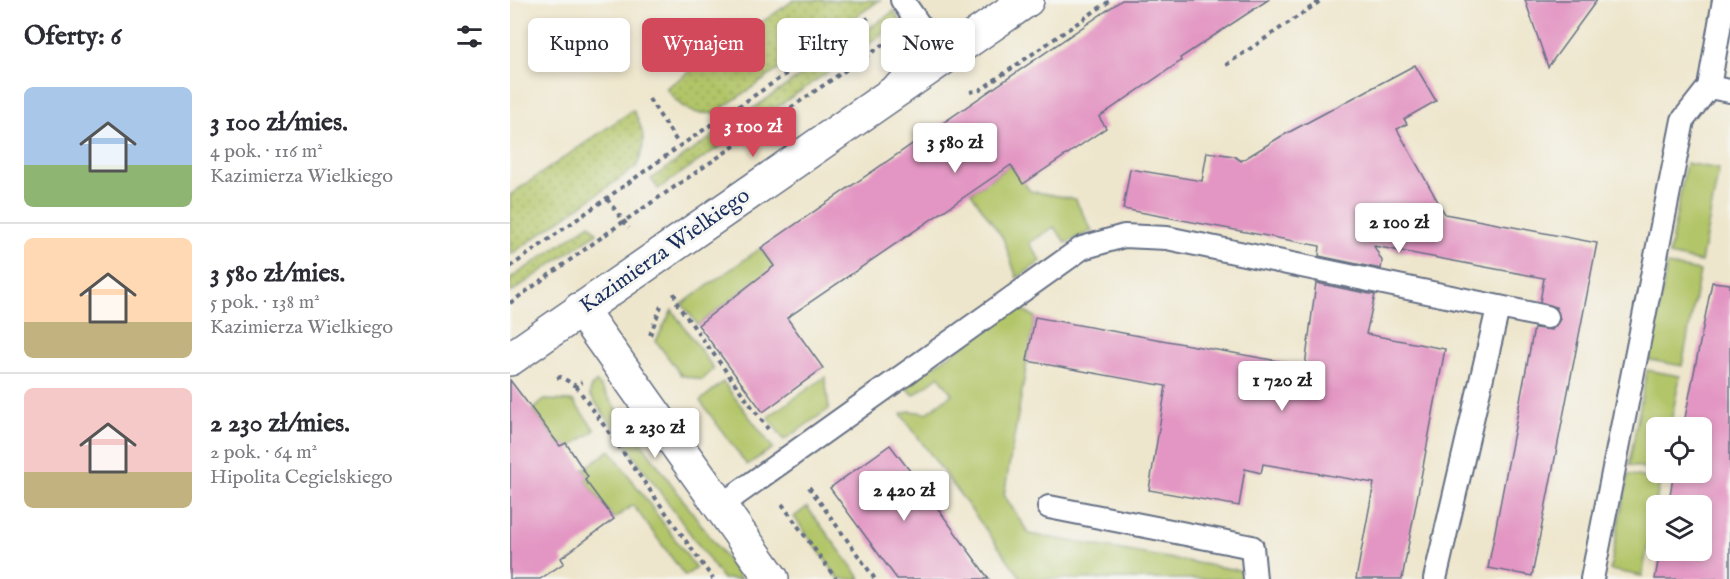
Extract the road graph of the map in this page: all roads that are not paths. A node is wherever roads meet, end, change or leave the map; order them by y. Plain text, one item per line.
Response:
1 (902, 0) edge
2 (1027, 0) edge
3 (1724, 0) edge
4 (915, 18) edge
5 (975, 35) edge
6 (922, 72) edge
7 (1719, 89) edge
8 (1498, 308) junction
9 (580, 309) junction
10 (1547, 317) dead end
11 (510, 359) edge
12 (720, 506) junction
13 (1049, 507) dead end
14 (772, 579) edge
15 (1255, 579) edge
16 (1435, 579) edge
17 (1592, 579) edge

1 - 4 lane
2 - 5 street, Kazimierza Wielkiego
3 - 7 lane
6 - 9 street, Kazimierza Wielkiego
7 - 17 lane
8 - 10 lane
8 - 12 lane
8 - 16 lane
9 - 11 street, Kazimierza Wielkiego
9 - 12 street
12 - 14 street
13 - 15 lane

